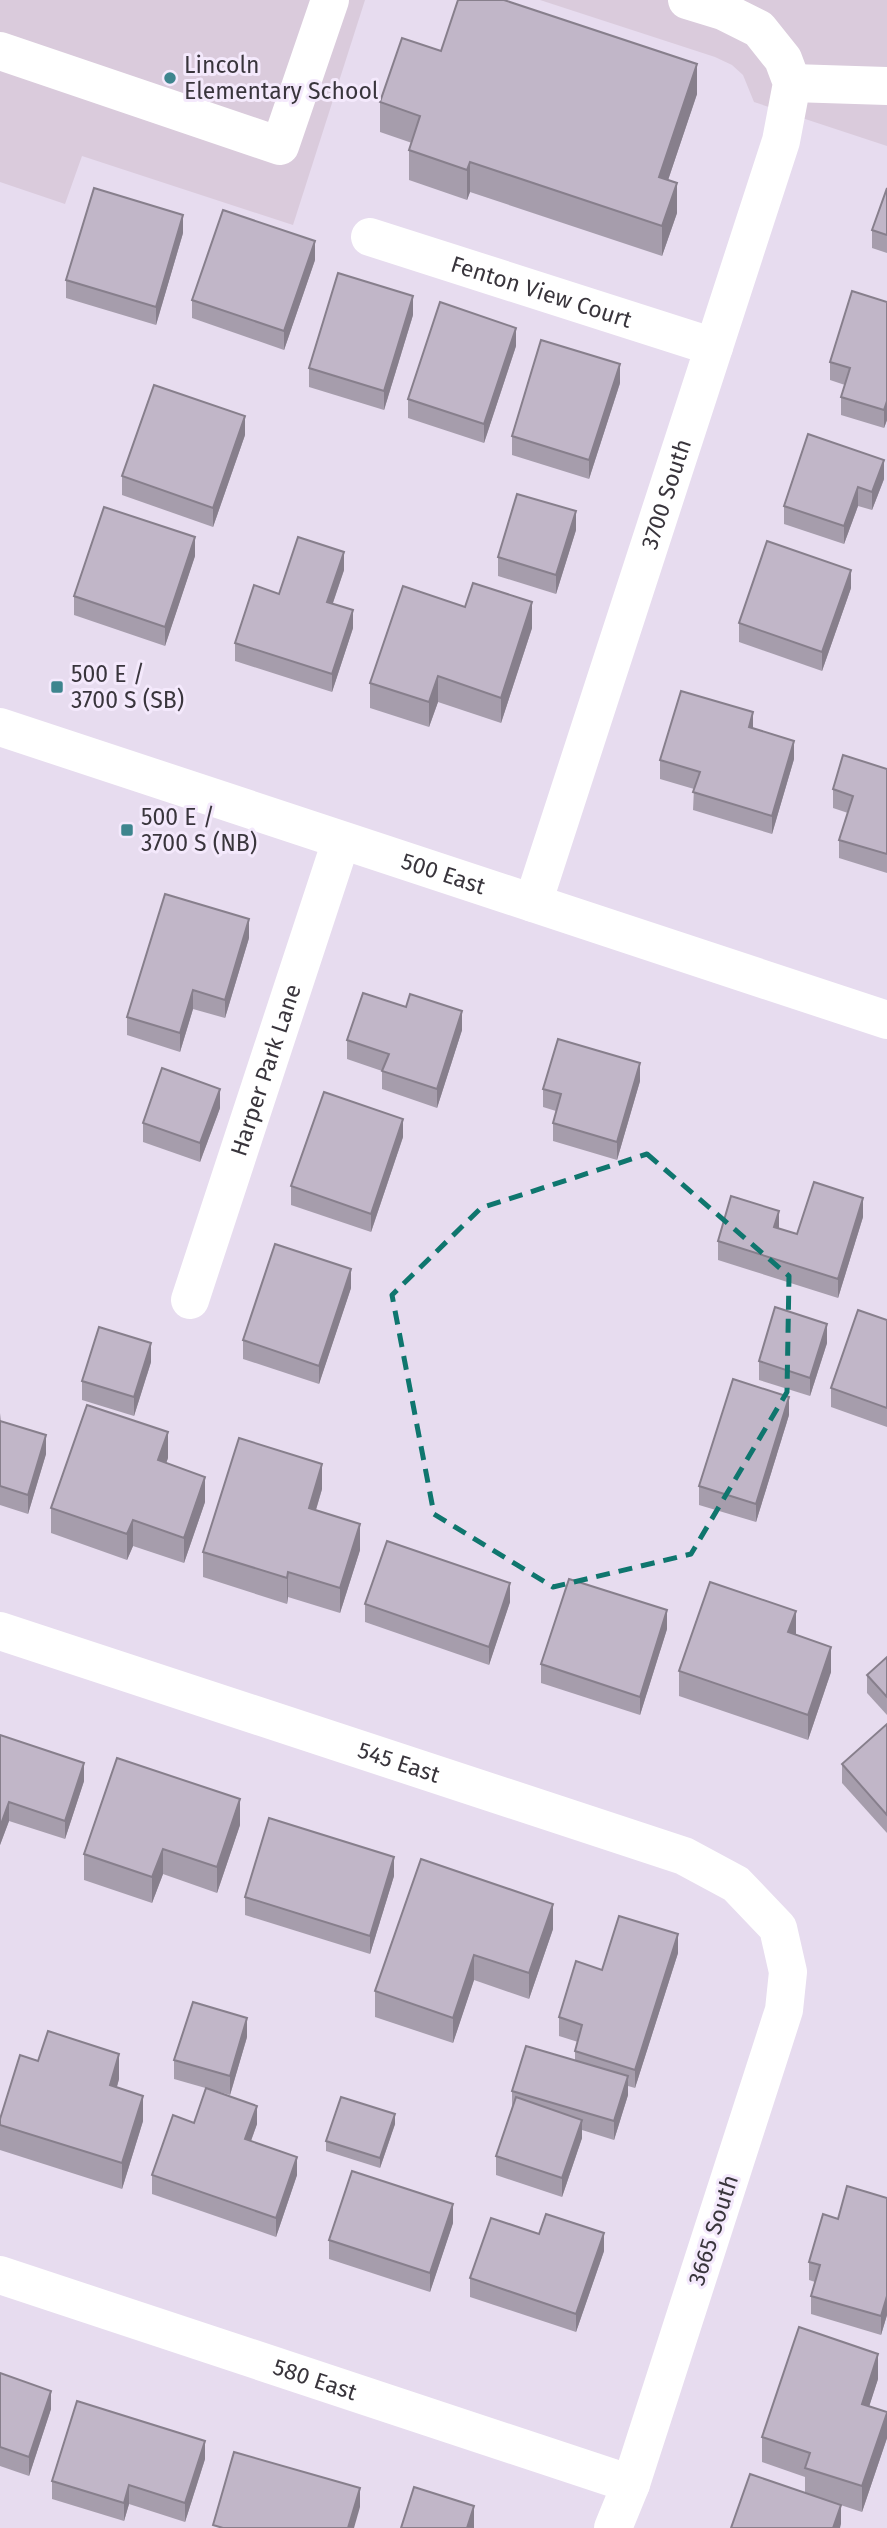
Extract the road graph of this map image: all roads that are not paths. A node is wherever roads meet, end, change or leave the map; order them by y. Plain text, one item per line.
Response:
1 (687, 0) edge
2 (320, 3) edge
3 (0, 51) edge
4 (792, 83) junction
5 (887, 86) edge
6 (370, 237) dead end
7 (714, 348) junction
8 (0, 727) edge
9 (341, 841) junction
10 (533, 903) junction
11 (887, 1020) edge
12 (190, 1300) dead end
13 (0, 1631) edge
14 (778, 1928) joint
15 (0, 2275) edge
16 (631, 2484) junction
17 (613, 2528) edge

1 - 4 street
2 - 3 street
4 - 5 street
4 - 7 street, 3700 South
6 - 7 street, Fenton View Court
7 - 10 street, 3700 South
8 - 9 street, 500 East
9 - 10 street, 500 East
9 - 12 street, Harper Park Lane
10 - 11 street, 500 East
13 - 14 street, 545 East
14 - 16 street, 3665 South
15 - 16 street, 580 East
16 - 17 street, 3665 South

